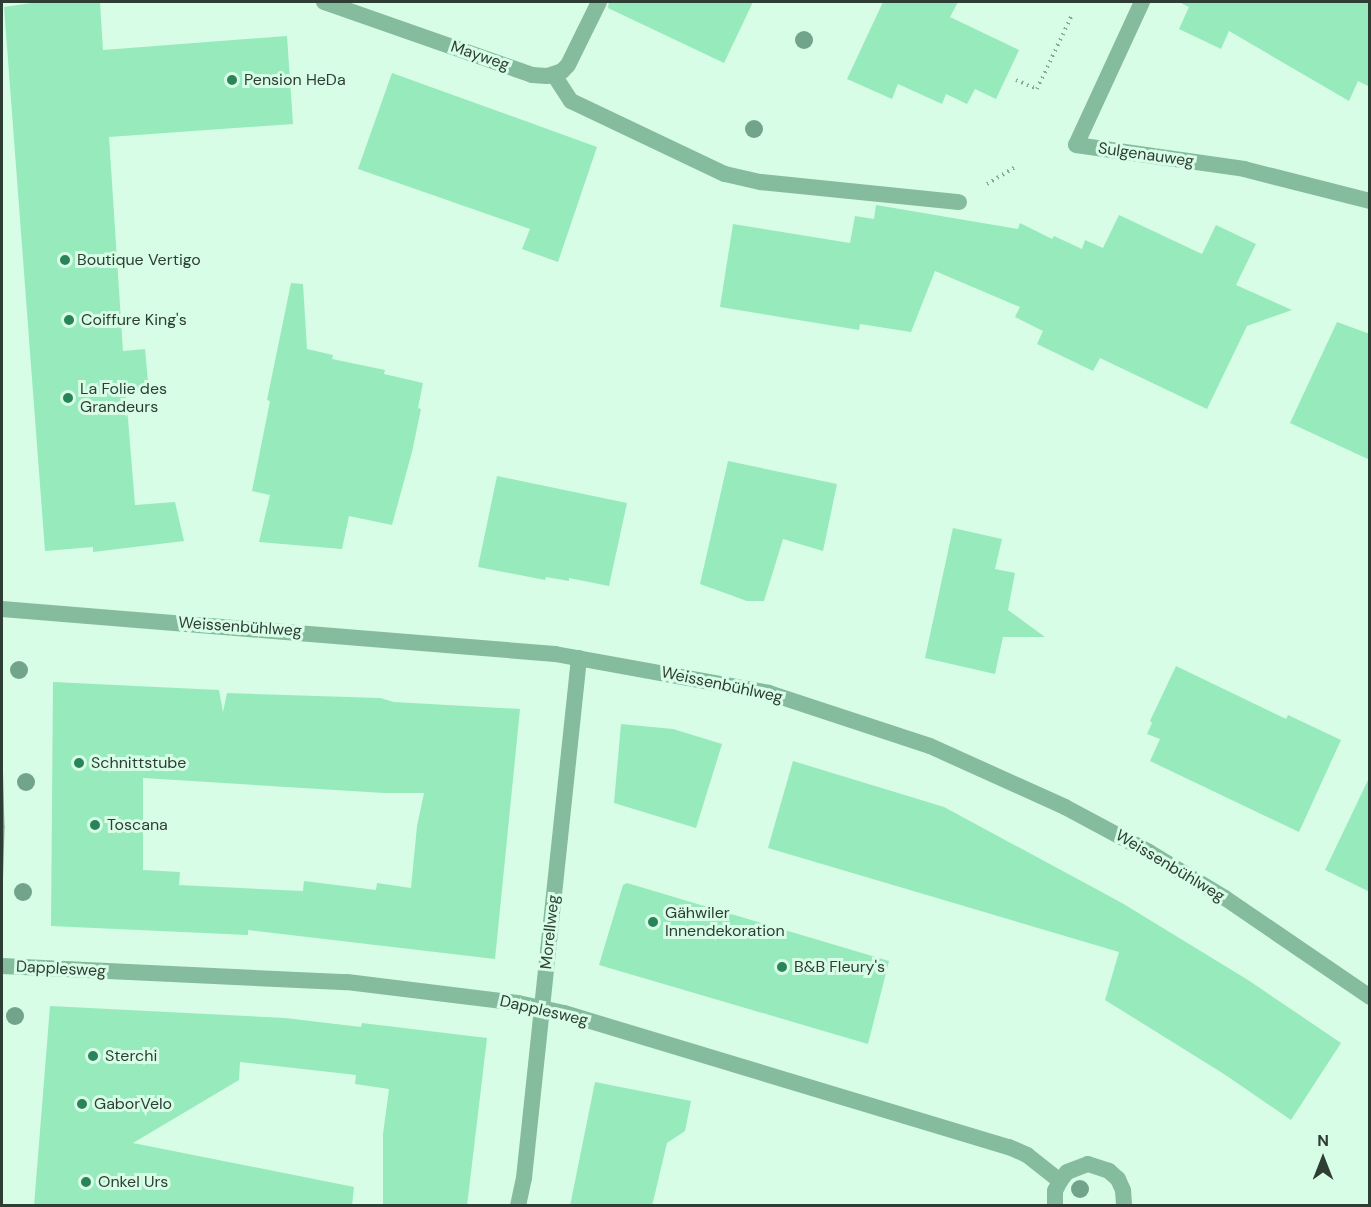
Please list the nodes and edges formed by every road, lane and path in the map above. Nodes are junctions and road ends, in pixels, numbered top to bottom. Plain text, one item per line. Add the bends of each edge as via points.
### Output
1 (324, 2) edge
2 (599, 2) edge
3 (1142, 2) edge
4 (1071, 17) dead end
5 (554, 75) junction
6 (1016, 80) dead end
7 (1370, 201) edge
8 (959, 202) dead end
9 (2, 609) edge
10 (579, 658) junction
11 (2, 966) edge
12 (1370, 997) edge
13 (542, 1008) junction
14 (1060, 1181) junction
15 (518, 1206) edge
16 (1055, 1206) edge
17 (1124, 1206) edge

1 - 5 street, Mayweg via 532,75
2 - 5 street via 568,65
3 - 7 street, Sulgenauweg via 1076,145 1244,169
4 - 6 path via 1037,89
5 - 8 street via 571,101 725,174 761,182
9 - 10 street, Weissenbühlweg via 438,642
10 - 12 street, Weissenbühlweg via 769,693 883,729 961,759 1065,807 1149,852 1225,898
10 - 13 street, Morellweg
11 - 13 street, Dapplesweg via 347,982
13 - 14 street, Dapplesweg via 1009,1146
13 - 15 street, Morellweg
14 - 16 street
14 - 17 street via 1077,1167 1099,1166 1118,1179

